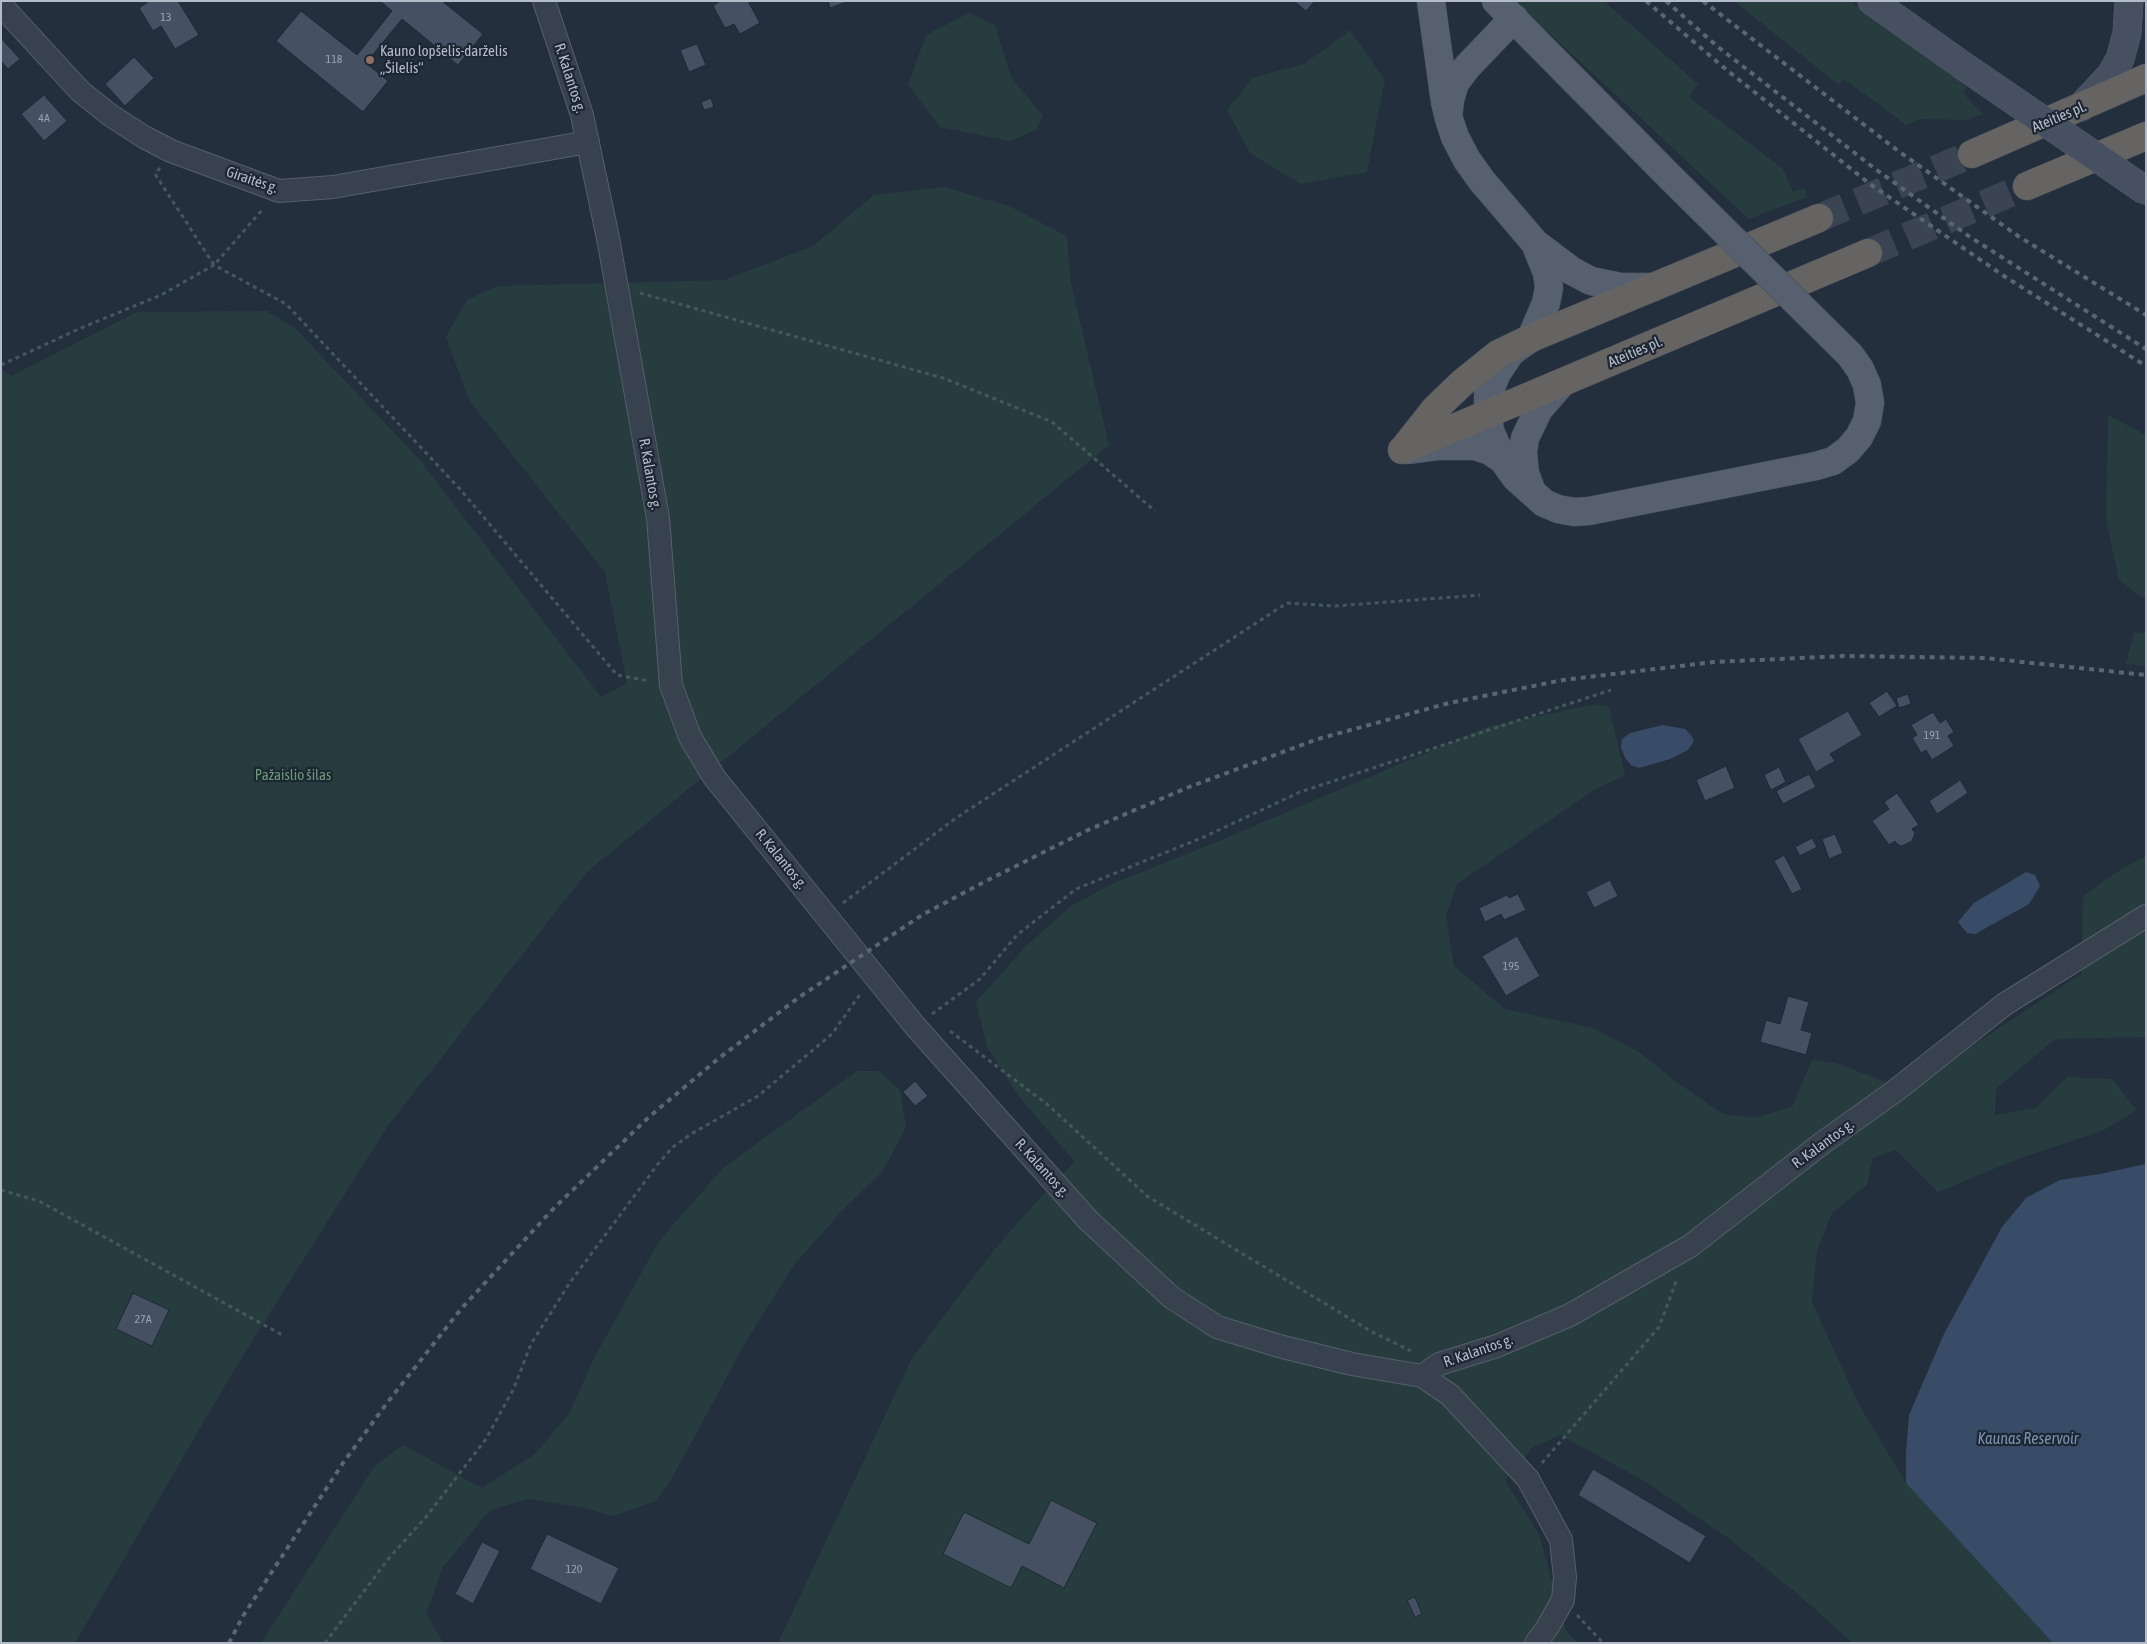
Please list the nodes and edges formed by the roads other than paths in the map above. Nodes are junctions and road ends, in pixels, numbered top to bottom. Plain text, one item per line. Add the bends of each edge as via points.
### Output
1 (544, 1) edge
2 (1431, 1) edge
3 (1872, 1) edge
4 (2129, 1) edge
5 (1, 5) edge
6 (1505, 10) edge
7 (2146, 78) edge
8 (2079, 108) junction
9 (1449, 119) junction
10 (2146, 136) edge
11 (588, 142) junction
12 (1972, 154) tunnel mouth
13 (2028, 186) tunnel mouth
14 (2146, 191) edge
15 (1819, 218) tunnel mouth
16 (1535, 242) junction
17 (1868, 253) tunnel mouth
18 (1656, 287) junction
19 (1531, 338) junction
20 (1562, 382) junction
21 (1488, 414) junction
22 (1402, 450) junction
23 (1503, 460) junction
24 (1533, 494) junction
25 (2146, 916) edge
26 (1430, 1370) junction
27 (1536, 1643) edge

1 - 11 street, R. Kalantos g. via 571,78
2 - 9 main road
3 - 14 main road, bridge
4 - 8 main road via 2127,33 2120,59 2110,76
5 - 11 street, Giraitės g. via 80,90 110,115 171,151 279,191 333,187
6 - 9 main road via 1456,83 1450,100
6 - 24 main road, bridge via 1850,355 1867,385 1870,403 1867,421 1848,450 1833,461 1816,466 1589,511 1558,509
7 - 8 highway, Ateities pl.
8 - 12 highway, Ateities pl.
9 - 16 main road via 1466,160
10 - 13 highway
11 - 26 street, R. Kalantos g. via 658,518 671,686 690,737 714,777 915,1026 1088,1220 1171,1297 1217,1326 1279,1346 1352,1364
15 - 18 highway
16 - 18 main road via 1572,271 1591,281 1621,287
16 - 19 main road via 1548,273 1548,288 1546,303
17 - 20 highway, Ateities pl.
18 - 19 highway
19 - 21 main road via 1511,352 1497,373 1488,395
19 - 22 highway via 1498,354 1462,383 1435,409
20 - 21 highway, Ateities pl.
20 - 24 main road via 1539,409 1525,438 1525,474
21 - 22 highway, Ateities pl.
21 - 23 main road via 1490,431
22 - 23 main road via 1475,446
23 - 24 main road
25 - 26 street, R. Kalantos g. via 2005,1004 1690,1246 1570,1315
26 - 27 street via 1528,1479 1562,1540 1563,1600

